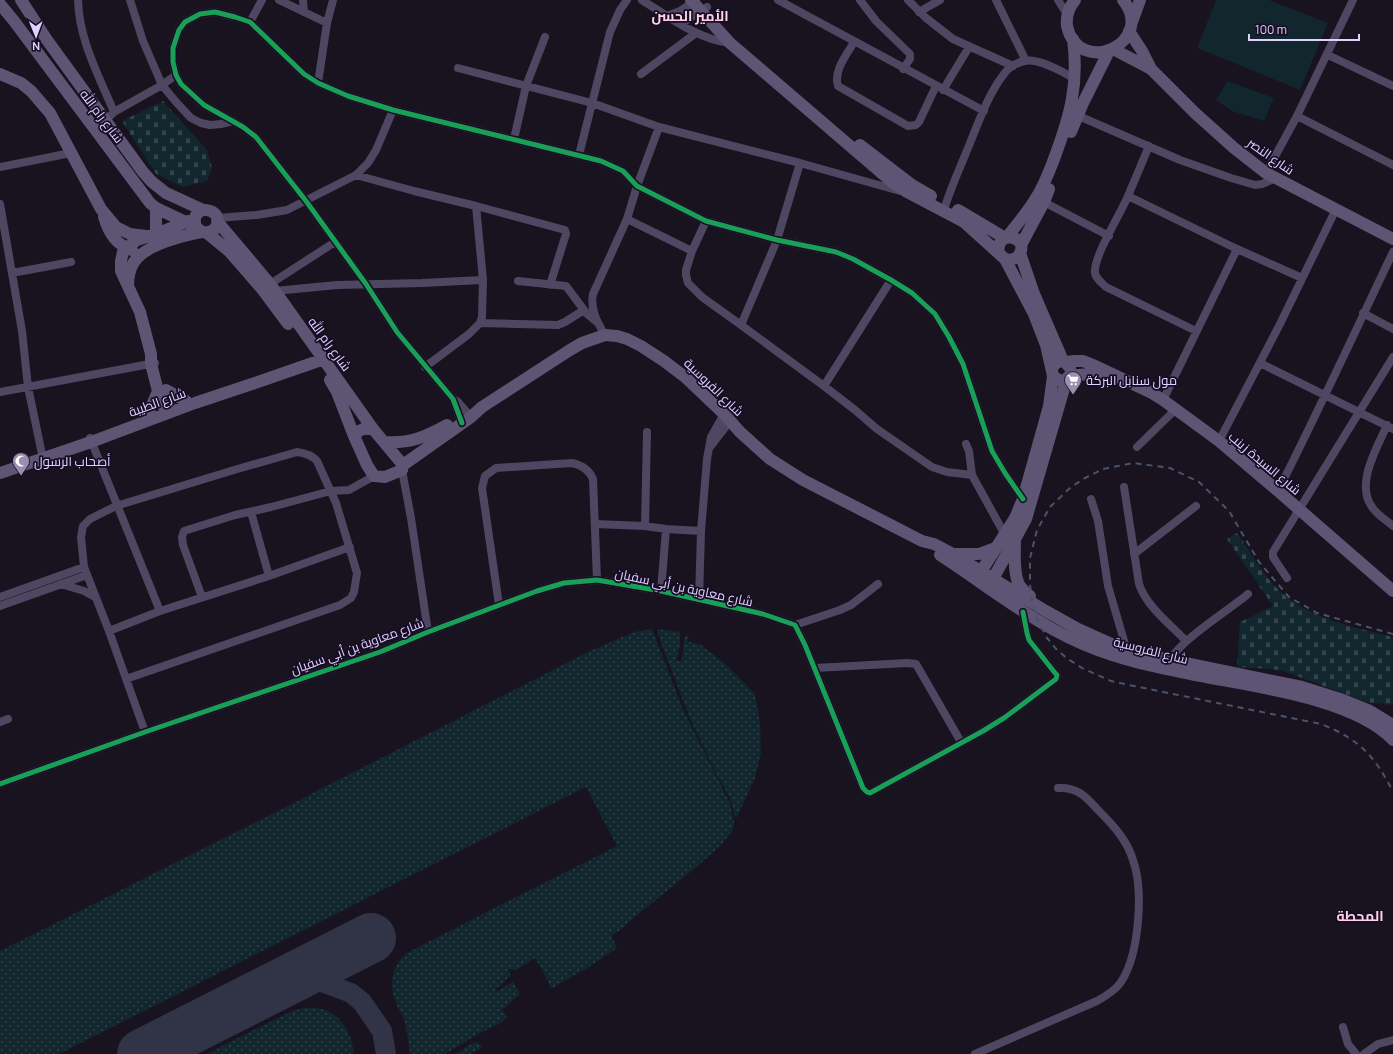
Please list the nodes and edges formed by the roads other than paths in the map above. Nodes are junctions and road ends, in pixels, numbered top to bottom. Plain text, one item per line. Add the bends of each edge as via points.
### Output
1 (21, 0) edge
2 (31, 0) edge
3 (78, 0) edge
4 (130, 0) edge
5 (262, 0) edge
6 (279, 0) edge
7 (304, 0) edge
8 (333, 0) edge
9 (627, 0) edge
10 (642, 0) edge
11 (778, 0) edge
12 (860, 0) edge
13 (908, 0) edge
14 (940, 0) edge
15 (996, 0) edge
16 (1058, 0) edge
17 (1075, 0) edge
18 (1123, 0) edge
19 (1140, 0) edge
20 (1353, 0) edge
21 (698, 3) edge
22 (0, 4) edge
23 (0, 12) edge
24 (304, 12) junction
25 (919, 12) junction
26 (1067, 14) junction
27 (667, 16) junction
28 (14, 21) junction
29 (250, 22) junction
30 (327, 23) junction
31 (681, 24) junction
32 (1130, 29) junction
33 (696, 33) junction
34 (545, 37) dead end
35 (1073, 39) junction
36 (47, 40) junction
37 (854, 42) junction
38 (730, 44) junction
39 (969, 47) junction
40 (1111, 50) junction
41 (1328, 55) junction
42 (1026, 61) junction
43 (1013, 66) junction
44 (1076, 66) junction
45 (458, 68) dead end
46 (903, 69) junction
47 (1151, 70) junction
48 (1061, 71) junction
49 (0, 74) edge
50 (641, 74) dead end
51 (176, 75) junction
52 (1075, 80) junction
53 (318, 83) junction
54 (162, 85) junction
55 (1393, 85) edge
56 (526, 86) junction
57 (939, 88) junction
58 (592, 103) junction
59 (393, 110) junction
60 (984, 111) junction
61 (1074, 114) junction
62 (110, 116) junction
63 (1297, 116) junction
64 (233, 121) junction
65 (659, 127) junction
66 (514, 139) junction
67 (1149, 146) junction
68 (71, 153) junction
69 (579, 155) junction
70 (800, 163) junction
71 (1393, 165) edge
72 (0, 167) edge
73 (356, 175) junction
74 (1271, 176) junction
75 (637, 186) junction
76 (907, 192) junction
77 (1128, 196) junction
78 (1040, 200) junction
79 (306, 201) junction
80 (0, 204) edge
81 (476, 206) junction
82 (945, 207) junction
83 (156, 208) junction
84 (101, 209) junction
85 (1336, 210) junction
86 (217, 219) junction
87 (627, 219) junction
88 (706, 222) junction
89 (198, 224) junction
90 (1108, 236) junction
91 (1006, 238) junction
92 (153, 239) junction
93 (1393, 239) edge
94 (777, 240) junction
95 (334, 242) junction
96 (126, 248) junction
97 (1021, 249) junction
98 (1238, 249) junction
99 (692, 251) junction
100 (1393, 252) edge
101 (1002, 256) junction
102 (71, 262) dead end
103 (12, 273) junction
104 (1302, 278) junction
105 (482, 280) junction
106 (891, 280) junction
107 (518, 282) dead end
108 (366, 284) junction
109 (550, 285) junction
110 (128, 287) junction
111 (269, 288) junction
112 (584, 310) junction
113 (1363, 313) junction
114 (480, 323) junction
115 (598, 324) junction
116 (741, 325) junction
117 (1393, 329) edge
118 (1196, 331) junction
119 (605, 335) junction
120 (318, 357) junction
121 (1393, 357) edge
122 (153, 360) junction
123 (1064, 362) junction
124 (1260, 363) junction
125 (425, 367) junction
126 (1052, 372) junction
127 (1109, 372) junction
128 (1068, 377) junction
129 (824, 386) junction
130 (28, 387) junction
131 (162, 390) junction
132 (0, 392) edge
133 (1326, 395) junction
134 (1163, 400) junction
135 (186, 401) junction
136 (169, 409) junction
137 (1176, 409) junction
138 (1359, 411) junction
139 (147, 414) junction
140 (465, 417) junction
141 (727, 418) junction
142 (1050, 420) junction
143 (1390, 427) edge
144 (373, 429) junction
145 (647, 432) dead end
146 (354, 436) junction
147 (90, 439) junction
148 (1219, 441) junction
149 (384, 442) junction
150 (966, 444) dead end
151 (1137, 447) dead end
152 (42, 456) junction
153 (0, 467) edge
154 (402, 467) junction
155 (0, 473) edge
156 (972, 475) junction
157 (374, 476) junction
158 (1124, 487) dead end
159 (1278, 490) junction
160 (331, 491) junction
161 (1023, 499) junction
162 (1091, 499) dead end
163 (116, 506) junction
164 (1196, 506) dead end
165 (1299, 510) junction
166 (251, 512) junction
167 (595, 524) junction
168 (646, 526) junction
169 (1393, 526) edge
170 (666, 529) junction
171 (702, 531) junction
172 (1010, 537) junction
173 (922, 541) junction
174 (350, 546) junction
175 (995, 548) junction
176 (953, 554) junction
177 (1134, 554) junction
178 (85, 571) junction
179 (979, 575) junction
180 (269, 576) junction
181 (1287, 578) dead end
182 (597, 580) junction
183 (990, 583) junction
184 (61, 584) junction
185 (878, 584) dead end
186 (1393, 591) edge
187 (661, 592) junction
188 (1248, 594) dead end
189 (0, 597) edge
190 (95, 597) junction
191 (202, 597) junction
192 (699, 600) junction
193 (499, 605) junction
194 (0, 606) edge
195 (160, 612) junction
196 (1023, 612) junction
197 (1042, 616) junction
198 (795, 625) junction
199 (109, 631) junction
200 (428, 632) junction
201 (1186, 641) junction
202 (1127, 651) junction
203 (1169, 665) junction
204 (815, 668) junction
205 (126, 679) junction
206 (1393, 725) edge
207 (145, 732) junction
208 (1393, 740) edge
209 (961, 742) junction
210 (0, 784) edge
211 (1058, 788) dead end
212 (1343, 1027) dead end
213 (1393, 1040) edge
214 (976, 1054) edge
215 (1356, 1054) edge
216 (1364, 1054) edge

1 - 36 street, شارع رام الله
2 - 36 street
3 - 62 street via 79,19 86,45
4 - 54 street via 143,41
5 - 29 street
6 - 24 street
7 - 24 street
8 - 30 street
9 - 58 street via 610,32
10 - 27 street
11 - 37 street
12 - 46 street via 876,21 910,54 910,59
13 - 25 street
14 - 25 street
15 - 42 street
16 - 26 street
17 - 26 street
18 - 32 street via 1131,16
19 - 32 street
20 - 41 street
21 - 27 street
21 - 31 street
21 - 38 street
21 - 82 street via 737,40 868,151
22 - 28 street, شارع رام الله
23 - 28 street
24 - 30 street
25 - 39 street via 946,34
26 - 35 street via 1067,23
27 - 31 street
28 - 83 street, شارع رام الله via 143,195
29 - 51 street via 215,12 192,17 179,30 173,48
29 - 53 street via 304,74
30 - 53 street
31 - 33 street
32 - 40 street via 1123,42
32 - 47 street, شارع النصر
33 - 38 street via 714,41
33 - 50 street
34 - 56 street
35 - 40 street via 1089,51
35 - 44 street
36 - 62 street, شارع رام الله
37 - 46 street
37 - 57 street via 839,68 836,79 838,86 908,126 919,122
38 - 76 street
39 - 43 street
39 - 57 street
40 - 47 street, شارع النصر
40 - 61 street
41 - 55 street
41 - 63 street
42 - 43 street
42 - 48 street
43 - 60 street via 997,83
44 - 48 street
44 - 52 street
45 - 56 street
46 - 57 street
47 - 74 street, شارع النصر via 1234,148
48 - 52 street
49 - 68 street via 21,83 31,91 50,113
51 - 54 street
51 - 64 street via 181,84 199,100
52 - 61 street
53 - 59 street via 361,101
54 - 62 street
54 - 64 street via 195,120 210,125
56 - 58 street
56 - 66 street
57 - 60 street
58 - 65 street
58 - 69 street
59 - 66 street
59 - 73 street via 376,150
60 - 82 street
61 - 67 street
61 - 78 street
62 - 89 street, شارع رام الله via 132,158 152,182
63 - 71 street
63 - 74 street
64 - 79 street via 256,137
65 - 70 street
65 - 75 street
66 - 69 street
67 - 74 street via 1180,160 1251,184 1262,184
67 - 77 street
68 - 72 street
68 - 84 street
69 - 75 street via 618,168
70 - 76 street
70 - 94 street
73 - 79 street
73 - 81 street
74 - 85 street, شارع النصر
75 - 87 street
75 - 88 street
76 - 82 street
77 - 90 street
77 - 98 street
78 - 90 street
78 - 91 street
78 - 97 street
79 - 86 street via 287,210
79 - 95 street
80 - 103 street
81 - 105 street
81 - 109 street via 565,230 566,234
82 - 91 street via 984,224
82 - 101 street
83 - 89 street, شارع رام الله
83 - 92 street
84 - 92 street via 123,232
84 - 96 street via 108,231 119,245
85 - 93 street, شارع النصر
85 - 104 street
86 - 89 street via 214,229
86 - 89 street via 209,210
86 - 111 street, شارع رام الله
87 - 99 street
87 - 115 street via 593,294 592,302
88 - 94 street
88 - 99 street
89 - 92 street
89 - 92 street via 185,235
89 - 111 street, شارع رام الله
90 - 118 street via 1097,259 1095,272 1099,280 1106,287
91 - 97 street via 1017,239
91 - 101 street via 999,246
92 - 96 street via 137,250
92 - 110 street via 134,261 128,275
94 - 106 street via 836,252
94 - 116 street
95 - 108 street
95 - 111 street
96 - 110 street via 121,271
97 - 101 street via 1014,259
97 - 123 street via 1034,294
98 - 104 street
98 - 118 street
99 - 116 street via 686,270 688,283 702,297
100 - 113 street
101 - 126 street via 1034,314 1046,345
102 - 103 street
103 - 130 street
104 - 124 street
105 - 108 street
105 - 114 street
106 - 129 street
106 - 161 street via 935,314 949,337 963,364 992,451
107 - 109 street
108 - 111 street
108 - 125 street via 397,332
109 - 112 street via 563,285 568,288
110 - 122 street via 140,312
111 - 120 street, شارع رام الله
112 - 114 street via 558,324
112 - 115 street
113 - 117 street
113 - 133 street
114 - 125 street
115 - 119 street
116 - 129 street
118 - 134 street
119 - 140 street, شارع الفروسية via 570,350
119 - 141 street, شارع الفروسية via 627,339 664,360
120 - 135 street, شارع الطيبة
120 - 136 street, شارع الطيبة
120 - 144 street, شارع رام الله
120 - 146 street, شارع رام الله via 337,392
121 - 138 street
122 - 130 street
122 - 131 street
123 - 126 street via 1057,362
123 - 127 street, شارع السيدة زينب via 1083,361
123 - 128 street via 1070,367
124 - 133 street
124 - 148 street
125 - 140 street via 452,399 458,402
126 - 128 street via 1060,380
126 - 142 street
127 - 128 street
127 - 134 street, شارع السيدة زينب
128 - 142 street
129 - 156 street via 877,429 932,467
130 - 132 street
130 - 152 street
131 - 135 street
131 - 136 street
131 - 139 street
133 - 138 street
133 - 159 street
134 - 137 street, شارع السيدة زينب
135 - 136 street, شارع الطيبة
136 - 139 street, شارع الطيبة
136 - 147 street, شارع الطيبة
137 - 148 street, شارع السيدة زينب
137 - 151 street
138 - 143 street
138 - 165 street
139 - 147 street, شارع الطيبة
140 - 149 street, شارع الفروسية via 413,441
140 - 154 street, شارع الفروسية
141 - 171 street via 710,447 707,459
141 - 173 street, شارع الفروسية via 770,459 803,480
142 - 161 street
142 - 172 street via 1030,508 1026,519
143 - 169 street via 1368,468 1366,478 1368,500 1373,509
144 - 146 street via 359,431
144 - 149 street, شارع رام الله
145 - 168 street
146 - 157 street, شارع رام الله
147 - 152 street, شارع الطيبة
147 - 163 street
148 - 159 street, شارع السيدة زينب
149 - 154 street, شارع رام الله
150 - 156 street
152 - 153 street, شارع الطيبة
152 - 155 street, شارع الطيبة
154 - 157 street, شارع الفروسية via 385,477
154 - 200 street
156 - 172 street
157 - 160 street via 349,490
158 - 177 street
159 - 165 street, شارع السيدة زينب
160 - 163 street via 318,461 309,454 298,452
160 - 166 street
160 - 174 street
161 - 172 street
162 - 202 street via 1099,528 1108,586
163 - 178 street via 90,519 83,526 80,537
163 - 195 street
164 - 177 street
165 - 181 street via 1272,557
165 - 186 street, شارع السيدة زينب
166 - 180 street
166 - 191 street via 221,518 184,531 183,544
167 - 168 street
167 - 182 street
167 - 193 street via 593,479 590,472 580,465 572,463 496,468 488,473 482,488
168 - 170 street
170 - 171 street
170 - 187 street
171 - 192 street
172 - 175 street
172 - 183 street
172 - 197 street via 1018,582
173 - 176 street, شارع الفروسية
173 - 179 street, شارع الفروسية via 929,549
174 - 180 street
174 - 205 street via 357,573 354,592 346,602
175 - 176 street via 979,554
175 - 179 street
176 - 179 street, شارع الفروسية
177 - 201 street via 1141,592
178 - 184 street
178 - 189 street
178 - 190 street
179 - 183 street, شارع الفروسية
180 - 191 street
182 - 187 street, شارع معاوية بن أبي سفيان
182 - 193 street, شارع معاوية بن أبي سفيان via 564,583
183 - 196 street, شارع الفروسية
183 - 197 street, شارع الفروسية
184 - 190 street
184 - 194 street
185 - 198 street via 851,605
187 - 192 street, شارع معاوية بن أبي سفيان
188 - 201 street
190 - 199 street
191 - 195 street
192 - 198 street, شارع معاوية بن أبي سفيان via 763,614
193 - 200 street, شارع معاوية بن أبي سفيان
195 - 199 street
196 - 197 street, شارع الفروسية
196 - 209 street via 1029,640 1057,675 1056,679 1004,718
197 - 202 street, شارع الفروسية
197 - 203 street, شارع الفروسية via 1065,636 1092,648 1129,661
198 - 204 street
199 - 205 street
200 - 207 street, شارع معاوية بن أبي سفيان via 380,652
201 - 203 street
202 - 203 street, شارع الفروسية
203 - 206 street, شارع الفروسية via 1273,680 1302,687 1368,710
203 - 208 street, شارع الفروسية via 1293,694 1332,706 1376,725
204 - 209 street via 916,664
204 - 209 street via 867,792 874,791
205 - 207 street
207 - 210 street, شارع معاوية بن أبي سفيان
211 - 214 street via 1070,788 1082,794 1117,830 1129,849 1136,870 1139,893 1136,934 1130,963 1120,984 1097,1001
212 - 215 street via 1348,1044
213 - 216 street via 1378,1044

